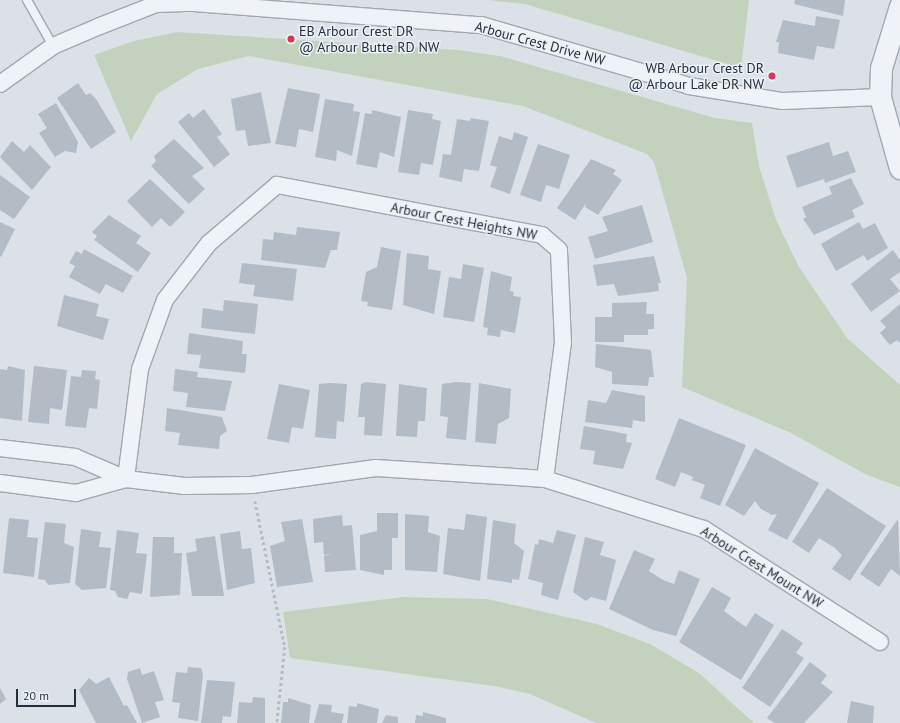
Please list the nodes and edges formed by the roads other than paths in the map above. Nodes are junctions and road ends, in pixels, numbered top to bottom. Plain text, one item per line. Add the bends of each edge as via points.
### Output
1 (28, 0) edge
2 (192, 1) edge
3 (156, 2) edge
4 (900, 6) edge
5 (53, 46) junction
6 (0, 84) edge
7 (880, 97) junction
8 (900, 168) edge
9 (0, 448) edge
10 (126, 479) junction
11 (545, 479) junction
12 (0, 483) edge
13 (880, 642) dead end

1 - 5 lane
2 - 3 street, Arbour Crest Drive NW
2 - 7 street, Arbour Crest Drive NW via 480,25 689,86 783,100
3 - 5 street, Arbour Crest Drive NW
4 - 7 street via 881,68
5 - 6 street, Arbour Crest Drive NW
7 - 8 street
9 - 10 street via 75,457
10 - 11 street via 186,486 252,485 376,468
10 - 11 street, Arbour Crest Heights NW via 140,369 166,300 209,243 277,186 542,235 559,250 563,343
10 - 12 street via 76,493
11 - 13 street, Arbour Crest Mount NW via 704,529

